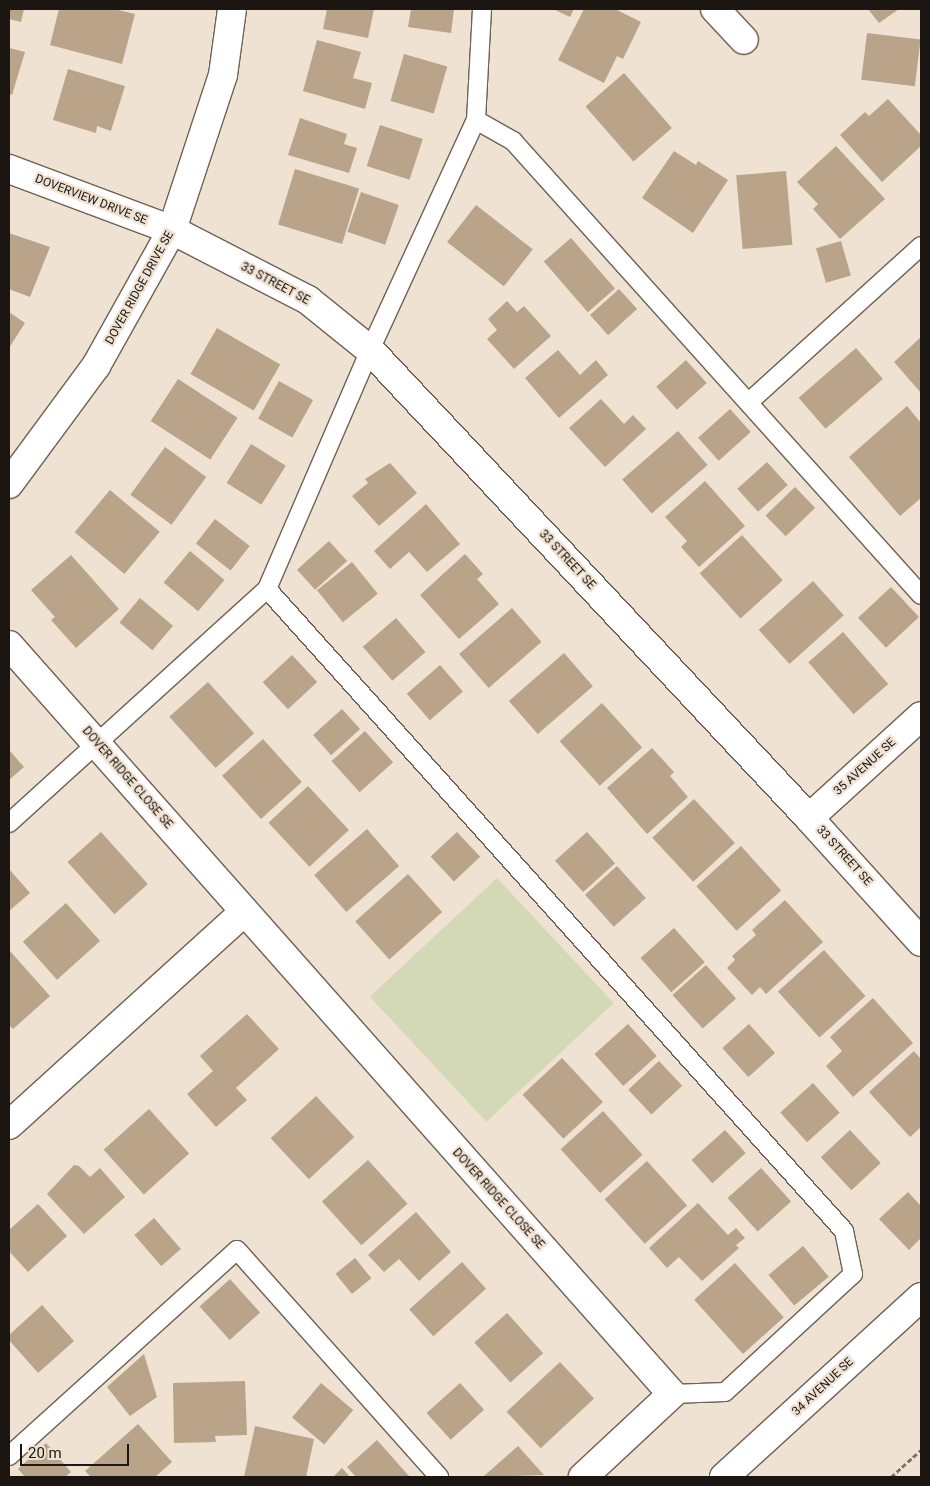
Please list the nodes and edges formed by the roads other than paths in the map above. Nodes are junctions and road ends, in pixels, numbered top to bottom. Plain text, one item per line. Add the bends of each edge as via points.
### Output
1 (232, 9) edge
2 (482, 9) edge
3 (715, 9) edge
4 (744, 40) dead end
5 (476, 120) junction
6 (9, 169) edge
7 (172, 230) junction
8 (921, 246) edge
9 (370, 350) junction
10 (749, 402) junction
11 (9, 484) edge
12 (266, 589) junction
13 (921, 595) edge
14 (9, 645) edge
15 (921, 716) edge
16 (97, 744) junction
17 (810, 818) junction
18 (9, 823) edge
19 (244, 912) junction
20 (921, 942) edge
21 (9, 1125) edge
22 (921, 1297) edge
23 (672, 1394) junction
24 (9, 1456) edge
25 (439, 1477) edge
26 (583, 1477) edge
27 (724, 1477) edge

1 - 7 street, DOVER RIDGE DRIVE SE via 223,75
2 - 5 lane
3 - 4 street
5 - 9 lane
5 - 10 lane via 513,141
6 - 7 street, DOVERVIEW DRIVE SE
7 - 9 street, 33 STREET SE via 308,300
7 - 11 street, DOVER RIDGE DRIVE SE via 96,366
8 - 10 lane
9 - 12 lane
9 - 17 street, 33 STREET SE
10 - 13 lane
12 - 16 lane
12 - 23 lane via 844,1231 853,1274 725,1392
14 - 16 street, DOVER RIDGE CLOSE SE
15 - 17 street, 35 AVENUE SE
16 - 18 lane
16 - 19 street, DOVER RIDGE CLOSE SE
17 - 20 street, 33 STREET SE
19 - 21 street
19 - 23 street, DOVER RIDGE CLOSE SE
22 - 27 street, 34 AVENUE SE
23 - 26 street
24 - 25 lane via 237,1250

